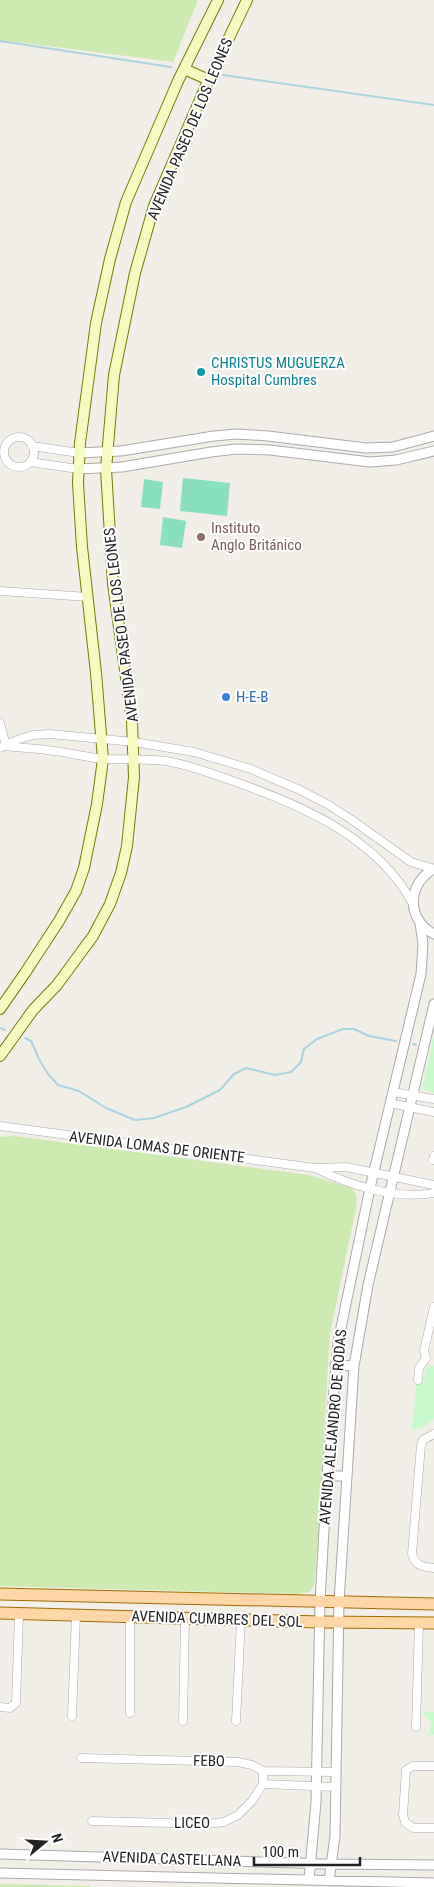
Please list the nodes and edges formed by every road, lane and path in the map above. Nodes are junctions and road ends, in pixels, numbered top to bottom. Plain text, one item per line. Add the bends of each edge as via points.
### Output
1 (218, 0) edge
2 (247, 0) edge
3 (255, 0) edge
4 (241, 14) junction
5 (184, 69) junction
6 (209, 80) junction
7 (434, 436) edge
8 (3, 443) edge
9 (32, 446) junction
10 (434, 451) edge
11 (106, 452) junction
12 (79, 453) junction
13 (2, 458) edge
14 (30, 462) junction
15 (78, 469) junction
16 (106, 469) junction
17 (0, 591) edge
18 (88, 597) junction
19 (0, 723) edge
20 (102, 738) junction
21 (134, 742) junction
22 (3, 747) edge
23 (103, 759) junction
24 (134, 759) junction
25 (352, 820) junction
26 (345, 832) junction
27 (434, 869) edge
28 (413, 904) junction
29 (420, 923) junction
30 (434, 934) edge
31 (434, 1004) edge
32 (0, 1009) edge
33 (0, 1056) edge
34 (393, 1092) junction
35 (412, 1095) junction
36 (434, 1099) edge
37 (390, 1103) junction
38 (409, 1107) junction
39 (434, 1112) edge
40 (0, 1126) edge
41 (315, 1168) junction
42 (374, 1173) junction
43 (392, 1178) junction
44 (434, 1185) edge
45 (370, 1188) junction
46 (390, 1192) junction
47 (434, 1193) edge
48 (434, 1307) edge
49 (432, 1326) edge
50 (426, 1358) junction
51 (434, 1360) edge
52 (335, 1365) junction
53 (354, 1366) junction
54 (418, 1380) dead end
55 (434, 1434) edge
56 (327, 1476) junction
57 (346, 1476) junction
58 (434, 1568) edge
59 (0, 1594) edge
60 (320, 1601) junction
61 (339, 1602) junction
62 (434, 1604) edge
63 (0, 1613) edge
64 (19, 1614) junction
65 (76, 1615) junction
66 (130, 1616) junction
67 (185, 1618) junction
68 (241, 1620) junction
69 (320, 1622) junction
70 (339, 1622) junction
71 (419, 1623) junction
72 (434, 1623) edge
73 (0, 1707) edge
74 (130, 1713) dead end
75 (72, 1716) dead end
76 (184, 1721) dead end
77 (236, 1721) dead end
78 (416, 1728) dead end
79 (81, 1758) dead end
80 (434, 1766) edge
81 (263, 1771) junction
82 (317, 1771) junction
83 (336, 1772) junction
84 (263, 1784) junction
85 (316, 1787) junction
86 (336, 1788) junction
87 (92, 1821) dead end
88 (434, 1828) edge
89 (0, 1854) edge
90 (310, 1863) junction
91 (332, 1864) junction
92 (434, 1865) edge
93 (0, 1873) edge
94 (309, 1880) junction
95 (329, 1881) junction
96 (434, 1884) edge

1 - 5 main road, AVENIDA PASEO DE LOS LEONES
2 - 4 main road, AVENIDA PASEO DE LOS LEONES
3 - 4 main road
4 - 6 main road, AVENIDA PASEO DE LOS LEONES
5 - 6 main road
5 - 12 main road, AVENIDA PASEO DE LOS LEONES via 126,202 110,259 96,323
6 - 11 main road, AVENIDA PASEO DE LOS LEONES via 154,206 135,273 114,375
7 - 11 street via 393,447 373,448 237,434
8 - 9 street via 20,438
8 - 13 street
9 - 12 street
9 - 14 street
10 - 16 street via 370,462 236,449
11 - 12 street
11 - 16 main road, AVENIDA PASEO DE LOS LEONES
12 - 15 main road, AVENIDA PASEO DE LOS LEONES
13 - 14 street via 17,467
14 - 15 street
15 - 16 street
15 - 18 main road, AVENIDA PASEO DE LOS LEONES
16 - 21 main road, AVENIDA PASEO DE LOS LEONES via 113,584
17 - 18 street
18 - 20 main road, AVENIDA PASEO DE LOS LEONES
19 - 22 street
20 - 21 street
20 - 22 street via 33,735
20 - 23 main road, AVENIDA PASEO DE LOS LEONES
21 - 24 main road, AVENIDA PASEO DE LOS LEONES
21 - 25 street via 194,752 251,769 300,790
22 - 23 street
23 - 24 street
23 - 32 main road, AVENIDA PASEO DE LOS LEONES via 84,868 76,891
24 - 26 street via 172,762 209,772 262,791
24 - 33 main road, AVENIDA PASEO DE LOS LEONES via 127,846 110,904 93,936
25 - 26 street
25 - 27 street via 411,862
26 - 28 street via 388,868
27 - 28 street via 418,883
28 - 29 street, AVENIDA ALEJANDRO DE RODAS
29 - 30 street
29 - 34 street, AVENIDA ALEJANDRO DE RODAS via 424,944 421,974
31 - 35 street, AVENIDA ALEJANDRO DE RODAS
34 - 35 street
34 - 37 street, AVENIDA ALEJANDRO DE RODAS
35 - 36 street
35 - 38 street, AVENIDA ALEJANDRO DE RODAS
37 - 38 street
37 - 42 street, AVENIDA ALEJANDRO DE RODAS
38 - 39 street
38 - 43 street, AVENIDA ALEJANDRO DE RODAS
40 - 41 street, AVENIDA LOMAS DE ORIENTE
41 - 42 street, AVENIDA LOMAS DE ORIENTE via 346,1167
41 - 45 street, AVENIDA LOMAS DE ORIENTE
42 - 43 street, AVENIDA LOMAS DE ORIENTE
42 - 45 street, AVENIDA ALEJANDRO DE RODAS
43 - 44 street, AVENIDA LOMAS DE ORIENTE
43 - 46 street, AVENIDA ALEJANDRO DE RODAS
45 - 46 street, AVENIDA LOMAS DE ORIENTE
45 - 52 street, AVENIDA ALEJANDRO DE RODAS
46 - 47 street, AVENIDA LOMAS DE ORIENTE
46 - 53 street, AVENIDA ALEJANDRO DE RODAS via 368,1284
48 - 49 street
49 - 50 street via 424,1351
50 - 51 street
50 - 54 street via 419,1368
52 - 53 street
52 - 56 street, AVENIDA ALEJANDRO DE RODAS
53 - 57 street, AVENIDA ALEJANDRO DE RODAS
55 - 58 street via 423,1440 422,1445 412,1554 424,1568
56 - 57 street
56 - 60 street, AVENIDA ALEJANDRO DE RODAS
57 - 61 street, AVENIDA ALEJANDRO DE RODAS
59 - 60 main road, AVENIDA CUMBRES DEL SOL
60 - 61 main road, AVENIDA CUMBRES DEL SOL
60 - 69 street, AVENIDA ALEJANDRO DE RODAS
61 - 62 main road, AVENIDA CUMBRES DEL SOL
61 - 70 street, AVENIDA ALEJANDRO DE RODAS
63 - 64 main road, AVENIDA CUMBRES DEL SOL
64 - 65 main road, AVENIDA CUMBRES DEL SOL
64 - 73 street via 16,1703 10,1708
65 - 66 main road, AVENIDA CUMBRES DEL SOL
65 - 75 street
66 - 67 main road, AVENIDA CUMBRES DEL SOL
66 - 74 street
67 - 68 main road, AVENIDA CUMBRES DEL SOL
67 - 76 street
68 - 69 main road, AVENIDA CUMBRES DEL SOL
68 - 77 street
69 - 70 main road, AVENIDA CUMBRES DEL SOL
69 - 82 street, AVENIDA ALEJANDRO DE RODAS
70 - 71 main road, AVENIDA CUMBRES DEL SOL
70 - 83 street, AVENIDA ALEJANDRO DE RODAS
71 - 72 main road, AVENIDA CUMBRES DEL SOL
71 - 78 street
79 - 81 street, FEBO via 238,1762
80 - 88 street via 413,1766 405,1773 403,1819 413,1828
81 - 82 street, FEBO
81 - 84 street
82 - 83 street, FEBO
82 - 85 street, AVENIDA ALEJANDRO DE RODAS
83 - 86 street, AVENIDA ALEJANDRO DE RODAS
84 - 85 street
84 - 87 street, LICEO via 238,1815 224,1822
85 - 86 street
85 - 90 street, AVENIDA ALEJANDRO DE RODAS
86 - 91 street, AVENIDA ALEJANDRO DE RODAS
89 - 90 street, AVENIDA CASTELLANA
90 - 91 street, AVENIDA CASTELLANA
90 - 94 street, AVENIDA ALEJANDRO DE RODAS
91 - 92 street, AVENIDA CASTELLANA
91 - 95 street, AVENIDA ALEJANDRO DE RODAS
93 - 94 street, AVENIDA CASTELLANA
94 - 95 street, AVENIDA CASTELLANA
95 - 96 street, AVENIDA CASTELLANA

